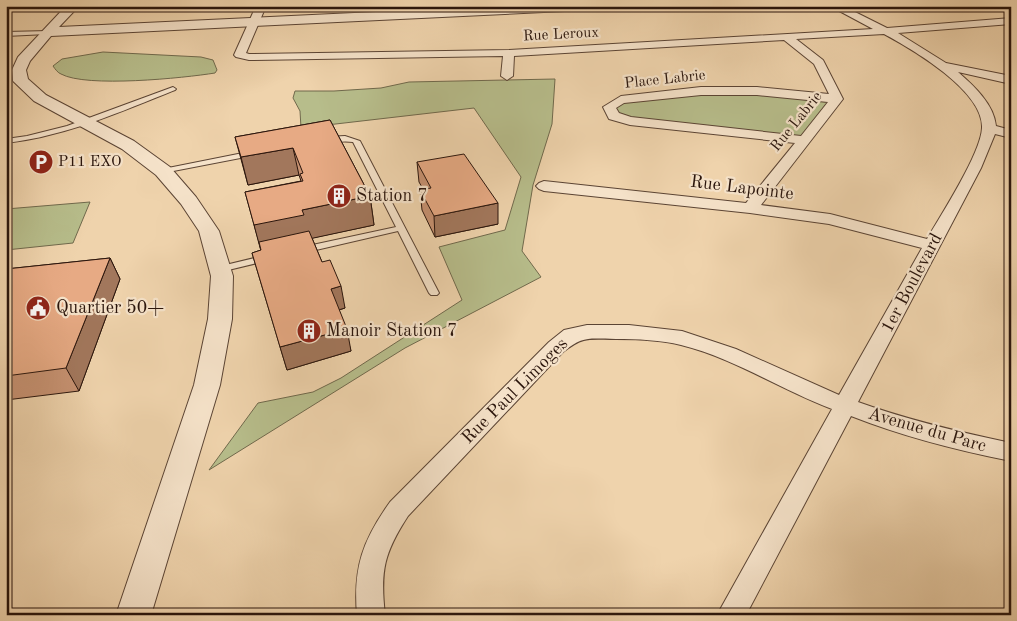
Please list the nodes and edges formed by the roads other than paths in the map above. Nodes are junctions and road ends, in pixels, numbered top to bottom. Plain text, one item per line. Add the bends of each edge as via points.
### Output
1 (73, 6) edge
2 (261, 6) edge
3 (585, 6) edge
4 (835, 6) edge
5 (1011, 21) edge
6 (254, 22) junction
7 (884, 31) junction
8 (47, 32) junction
9 (6, 34) edge
10 (785, 36) junction
11 (509, 53) junction
12 (240, 55) joint
13 (946, 65) junction
14 (507, 76) dead end
15 (1011, 80) edge
16 (172, 89) dead end
17 (837, 99) junction
18 (84, 121) junction
19 (989, 128) junction
20 (1011, 134) edge
21 (804, 140) junction
22 (6, 141) edge
23 (313, 142) edge
24 (266, 151) edge
25 (163, 171) junction
26 (544, 186) dead end
27 (750, 208) junction
28 (401, 228) junction
29 (932, 246) junction
30 (294, 252) edge
31 (275, 256) edge
32 (220, 269) junction
33 (434, 293) dead end
34 (845, 405) junction
35 (1011, 452) edge
36 (133, 615) edge
37 (371, 615) edge
38 (731, 615) edge

1 - 8 street
2 - 6 street
3 - 6 street
4 - 7 street
5 - 7 street
6 - 8 street
6 - 12 street
7 - 10 street, Rue Leroux
7 - 13 street
8 - 9 lane
8 - 18 street via 23,60 19,70 21,81 40,98
10 - 11 street, Rue Leroux
10 - 17 street, Rue Labrie via 819,62
11 - 12 street, Rue Leroux
11 - 14 street
13 - 15 street
13 - 19 street via 980,102 987,114
16 - 18 lane
17 - 21 street, Rue Labrie
17 - 21 street, Place Labrie via 757,91 700,91 622,100 609,107 614,116 630,121
18 - 22 lane via 40,136
18 - 25 street
19 - 20 street
19 - 29 street, 1er Boulevard via 967,181
21 - 27 street, Rue Labrie
23 - 28 lane via 332,138 356,141
24 - 25 lane
25 - 32 street via 209,231
26 - 27 street, Rue Lapointe
27 - 29 street, Rue Lapointe via 830,219
28 - 30 lane
28 - 33 lane
29 - 34 street, 1er Boulevard
31 - 32 lane
32 - 36 street via 220,318 207,385
34 - 35 street, Avenue du Parc via 889,422
34 - 37 street, Rue Paul Limoges via 729,354 682,338 629,332 571,335 399,509 380,538 371,569
34 - 38 street, 1er Boulevard

